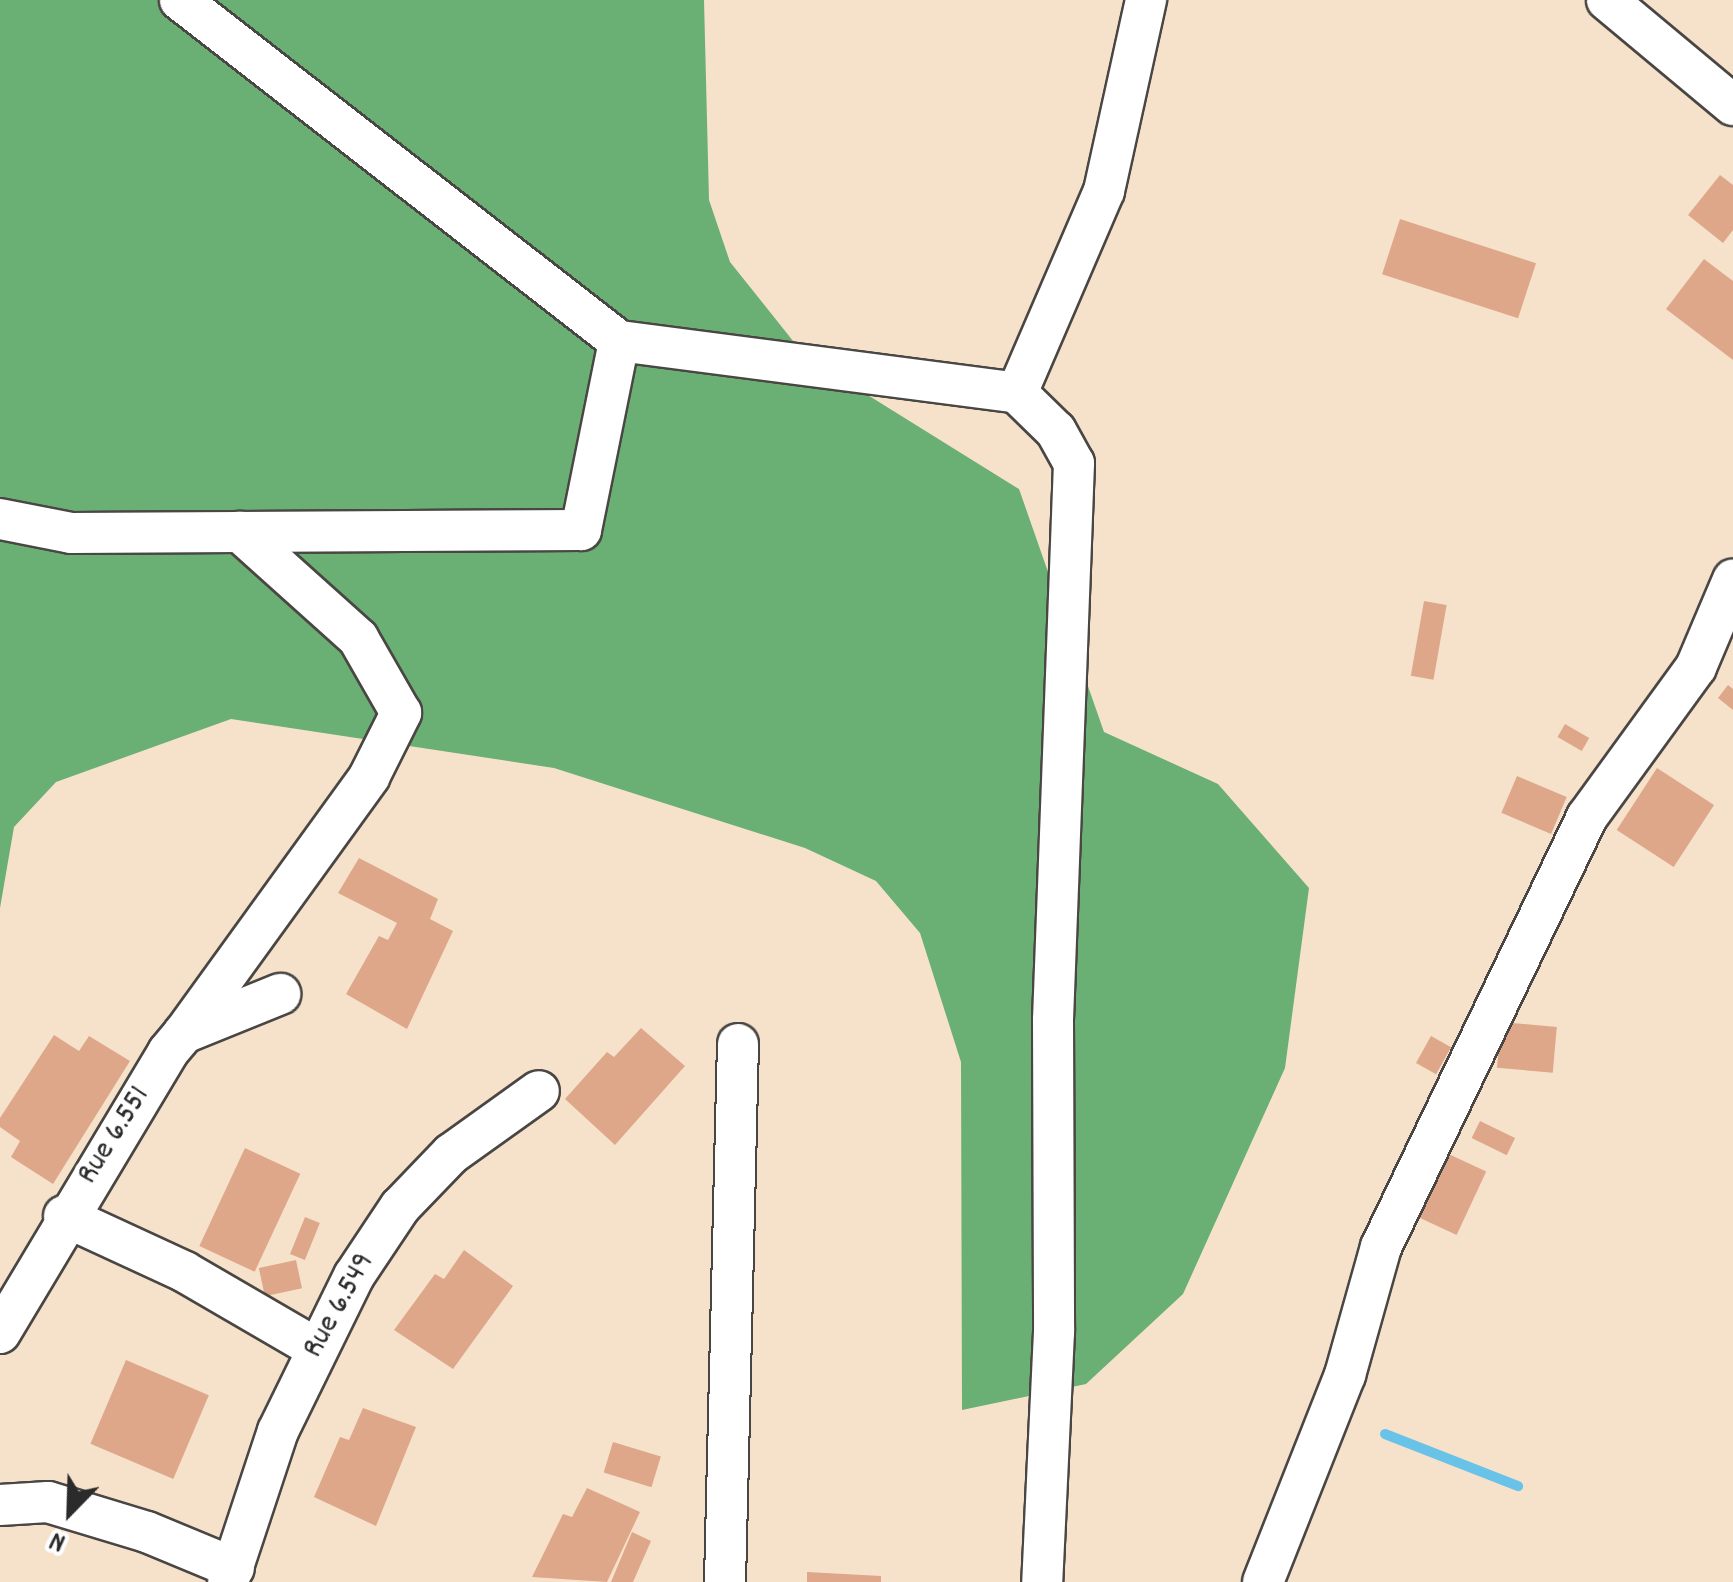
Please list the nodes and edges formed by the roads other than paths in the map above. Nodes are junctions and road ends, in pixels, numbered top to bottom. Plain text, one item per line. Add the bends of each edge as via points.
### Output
1 (180, 0) edge
2 (1146, 0) edge
3 (1608, 0) edge
4 (1733, 105) edge
5 (619, 341) junction
6 (1017, 393) junction
7 (0, 519) edge
8 (240, 532) junction
9 (1733, 580) edge
10 (280, 994) dead end
11 (184, 1033) junction
12 (738, 1044) dead end
13 (540, 1090) dead end
14 (64, 1216) junction
15 (0, 1333) edge
16 (314, 1347) junction
17 (0, 1505) edge
18 (231, 1575) edge
19 (724, 1582) edge
20 (1042, 1582) edge
21 (1263, 1582) edge

1 - 5 street
2 - 6 street via 1104,191
3 - 4 street
5 - 6 street
5 - 8 street via 581,530
6 - 20 street via 1056,431 1074,463
7 - 8 street via 71,533
8 - 11 street, Rue 6.551 via 358,638 401,713 369,777
9 - 21 street via 1696,667 1587,817 1381,1247 1345,1375
10 - 11 street
11 - 14 street, Rue 6.551
12 - 19 street
13 - 16 street, Rue 6.549 via 483,1127 400,1207
14 - 15 street, Rue 6.551
14 - 16 street via 186,1272
16 - 18 street, Rue 6.549 via 278,1430
17 - 18 street via 48,1502 147,1532

